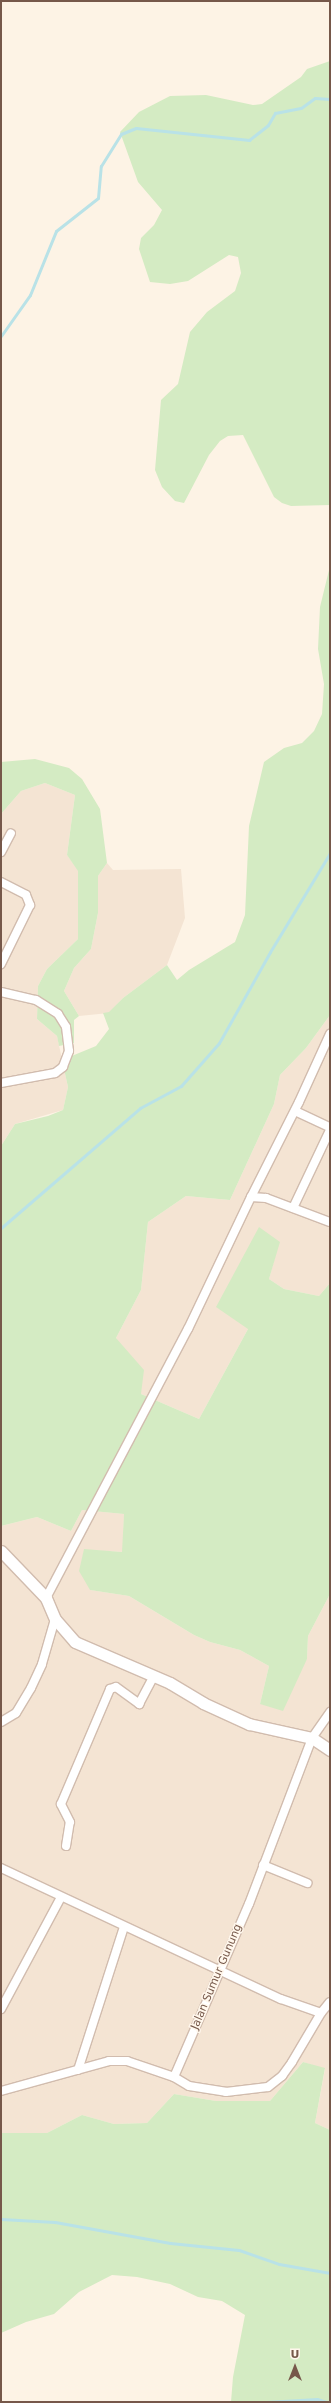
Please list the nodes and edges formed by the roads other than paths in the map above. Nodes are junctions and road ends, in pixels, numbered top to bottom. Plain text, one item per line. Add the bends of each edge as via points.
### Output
1 (11, 833) dead end
2 (1, 852) edge
3 (1, 882) edge
4 (1, 964) edge
5 (1, 992) edge
6 (330, 1034) edge
7 (1, 1083) edge
8 (295, 1111) junction
9 (330, 1129) edge
10 (251, 1197) junction
11 (294, 1208) junction
12 (329, 1219) edge
13 (2, 1552) edge
14 (46, 1598) junction
15 (55, 1619) junction
16 (154, 1676) junction
17 (330, 1712) edge
18 (1, 1722) edge
19 (312, 1738) junction
20 (330, 1750) edge
21 (66, 1846) dead end
22 (263, 1865) junction
23 (1, 1868) edge
24 (308, 1883) dead end
25 (61, 1897) junction
26 (124, 1927) junction
27 (221, 1969) junction
28 (330, 2002) edge
29 (1, 2009) edge
30 (320, 2013) junction
31 (78, 2070) junction
32 (174, 2077) junction
33 (1, 2091) edge

1 - 2 street
3 - 4 street via 26,895 30,905
5 - 7 street via 36,1000 58,1014 66,1028 69,1051 63,1067 55,1073
6 - 8 street
8 - 9 street
8 - 10 street
9 - 11 street
10 - 11 street via 266,1198
10 - 14 street via 188,1329
11 - 12 street
13 - 14 street
14 - 15 street
15 - 16 street via 75,1642
15 - 18 street via 42,1664 30,1688 16,1713
16 - 19 street via 249,1724
16 - 21 street via 139,1704 116,1687 110,1689 61,1804 70,1822
17 - 19 street, Jalan Sumur Gunung
19 - 20 street
19 - 22 street, Jalan Sumur Gunung
22 - 24 street
22 - 27 street, Jalan Sumur Gunung
23 - 25 street
25 - 26 street
25 - 29 street
26 - 27 street
26 - 31 street
27 - 30 street via 281,1999
27 - 32 street, Jalan Sumur Gunung
28 - 30 street
30 - 32 street via 292,2062 282,2076 268,2087 246,2092 226,2092 189,2086
31 - 32 street via 109,2061 127,2061
31 - 33 street

